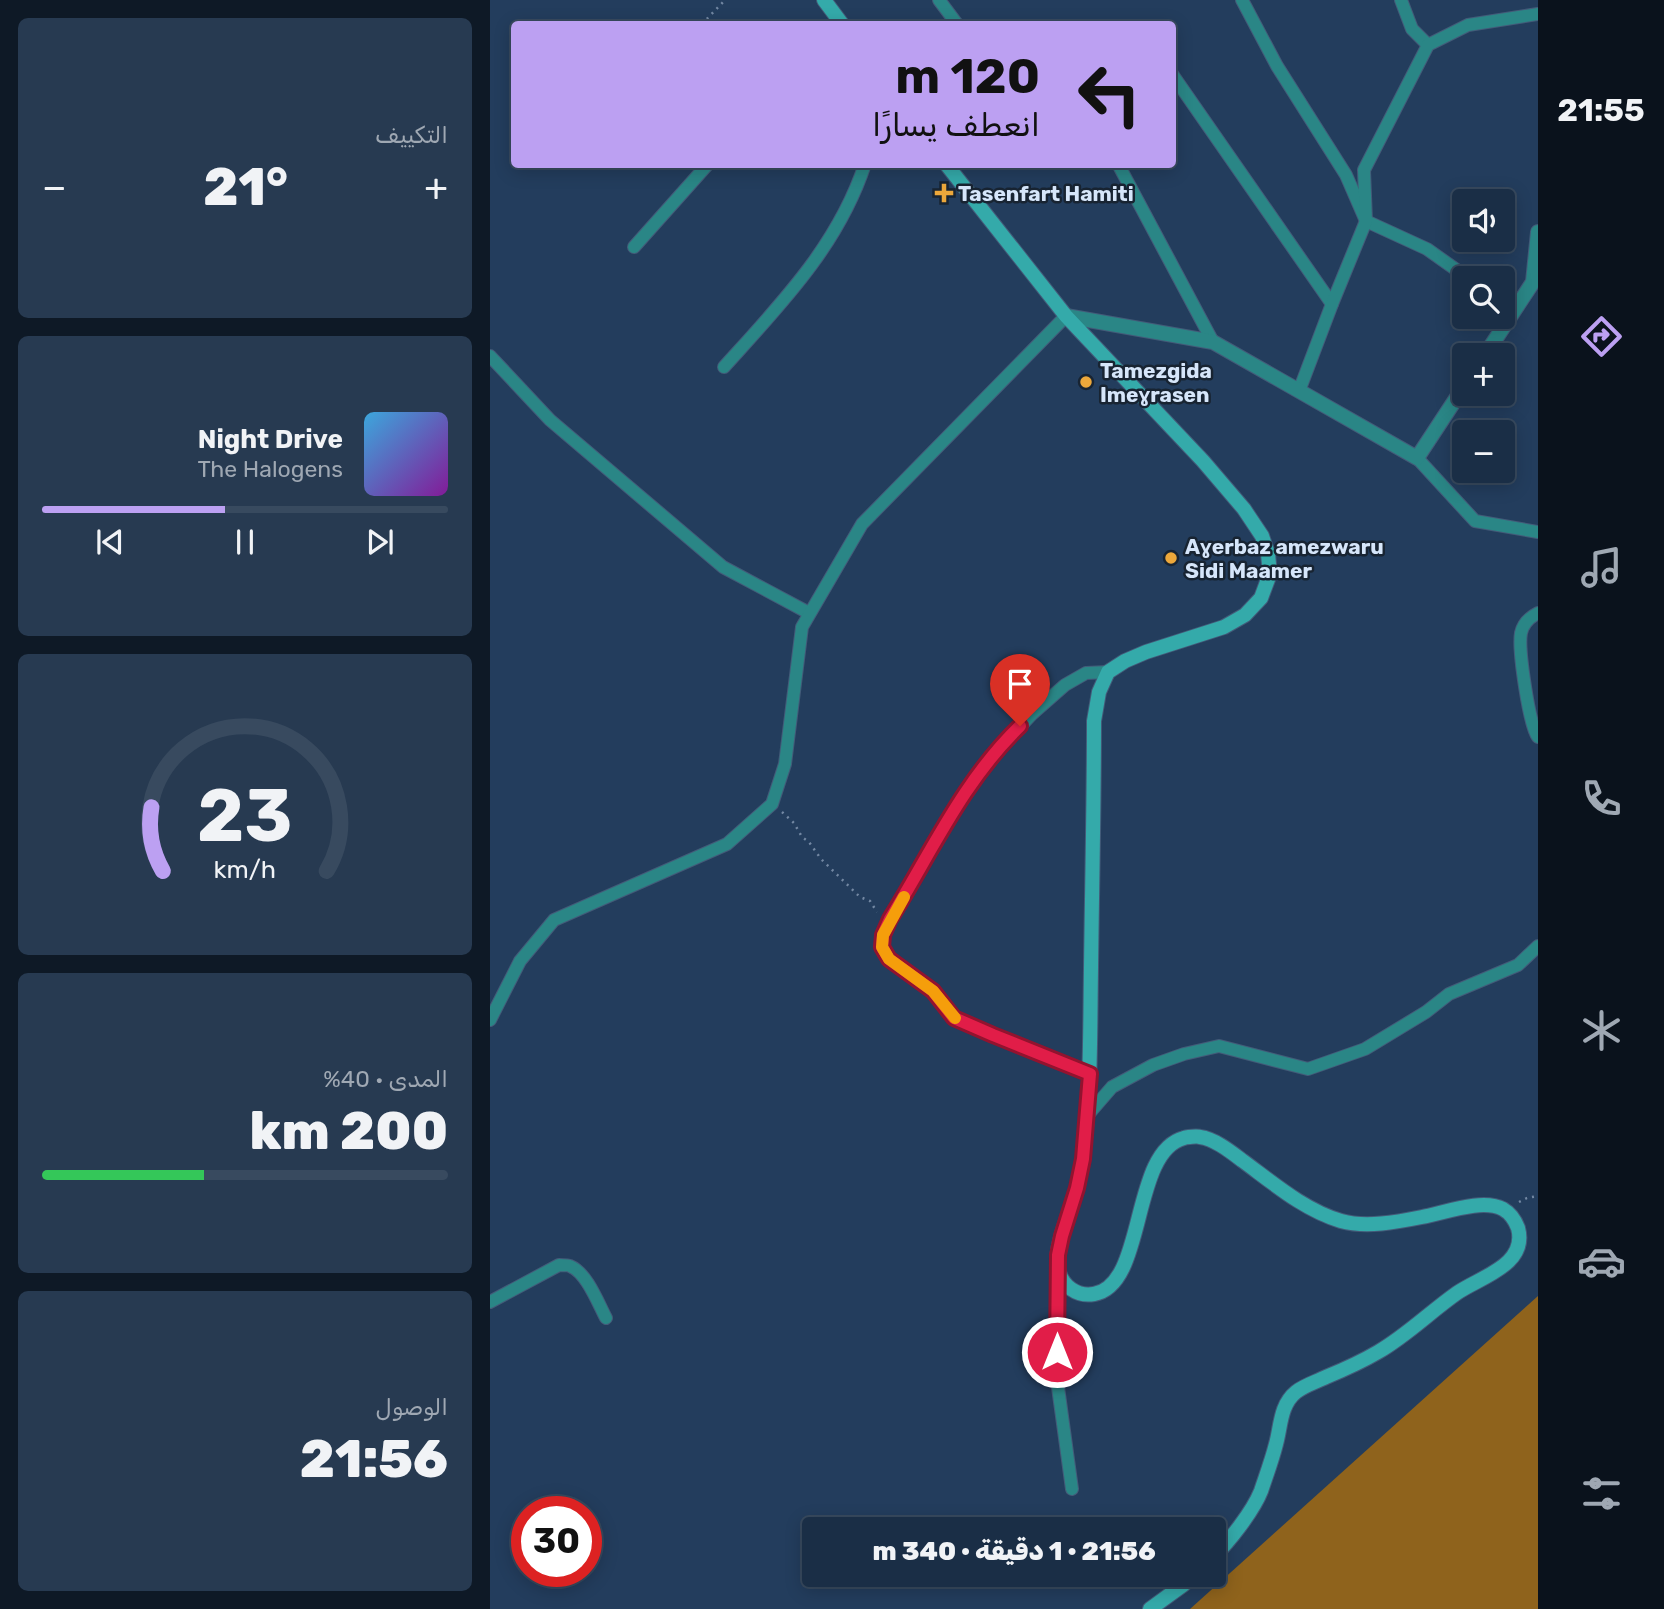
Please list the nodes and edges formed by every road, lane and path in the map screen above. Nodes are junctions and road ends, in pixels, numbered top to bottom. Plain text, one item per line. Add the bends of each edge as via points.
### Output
1 (725, 0) edge
2 (824, 0) edge
3 (939, 0) edge
4 (1242, 0) edge
5 (1401, 0) edge
6 (1538, 13) edge
7 (705, 21) edge
8 (837, 21) edge
9 (955, 21) edge
10 (1428, 45) junction
11 (1176, 80) edge
12 (704, 168) edge
13 (864, 168) edge
14 (949, 168) edge
15 (1120, 168) edge
16 (1366, 221) junction
17 (1538, 232) edge
18 (634, 247) dead end
19 (1452, 267) edge
20 (1515, 301) edge
21 (1332, 304) junction
22 (1066, 316) junction
23 (1213, 342) junction
24 (490, 356) edge
25 (724, 367) dead end
26 (1299, 391) junction
27 (1452, 405) edge
28 (1417, 458) junction
29 (1538, 531) edge
30 (809, 613) junction
31 (1538, 613) edge
32 (1108, 672) junction
33 (1538, 737) edge
34 (772, 804) junction
35 (887, 926) junction
36 (1538, 946) edge
37 (490, 1020) edge
38 (1090, 1074) junction
39 (1086, 1118) junction
40 (1538, 1196) edge
41 (1504, 1209) junction
42 (1058, 1270) junction
43 (490, 1302) edge
44 (606, 1318) dead end
45 (1072, 1489) dead end
46 (1226, 1545) edge
47 (1180, 1587) edge
48 (1150, 1609) edge

1 - 7 path
2 - 8 main road
3 - 9 street
4 - 16 street via 1277,66 1346,175
5 - 10 street via 1412,29
6 - 10 street via 1468,25
10 - 16 street via 1364,170
11 - 21 street
12 - 18 street
13 - 25 street via 852,200 822,250
14 - 22 main road
15 - 23 street
16 - 19 street via 1427,249
16 - 21 street
17 - 20 street via 1533,282
21 - 26 street
22 - 23 street
22 - 30 street via 862,524
22 - 32 main road via 1244,509 1268,554 1270,574 1261,597 1245,615
23 - 26 street
24 - 30 street via 550,419 723,567
26 - 28 street
27 - 28 street
28 - 29 street via 1475,521
30 - 34 street via 802,627 785,764
31 - 33 street via 1521,632 1528,706
32 - 35 street via 1086,673 1065,685 989,759 958,802
32 - 38 main road via 1094,721
34 - 35 path via 794,823 821,859 870,901
34 - 37 street via 727,844 554,920 520,961
35 - 38 street via 882,947 889,959 933,991 954,1018
36 - 39 street via 1518,965 1449,994 1365,1049 1308,1069 1219,1046 1184,1054 1112,1087
38 - 39 main road
39 - 42 main road via 1083,1159 1062,1236
40 - 41 path
41 - 42 main road via 1474,1206 1372,1224 1343,1222 1294,1198 1217,1144 1186,1137 1171,1143 1159,1157 1126,1261 1108,1289 1079,1294 1067,1287
41 - 46 main road via 1515,1219 1520,1234 1512,1259 1373,1355 1292,1395 1283,1409 1277,1444 1259,1496
42 - 45 street via 1057,1380
43 - 44 street via 559,1265 569,1265 590,1286
47 - 48 main road

